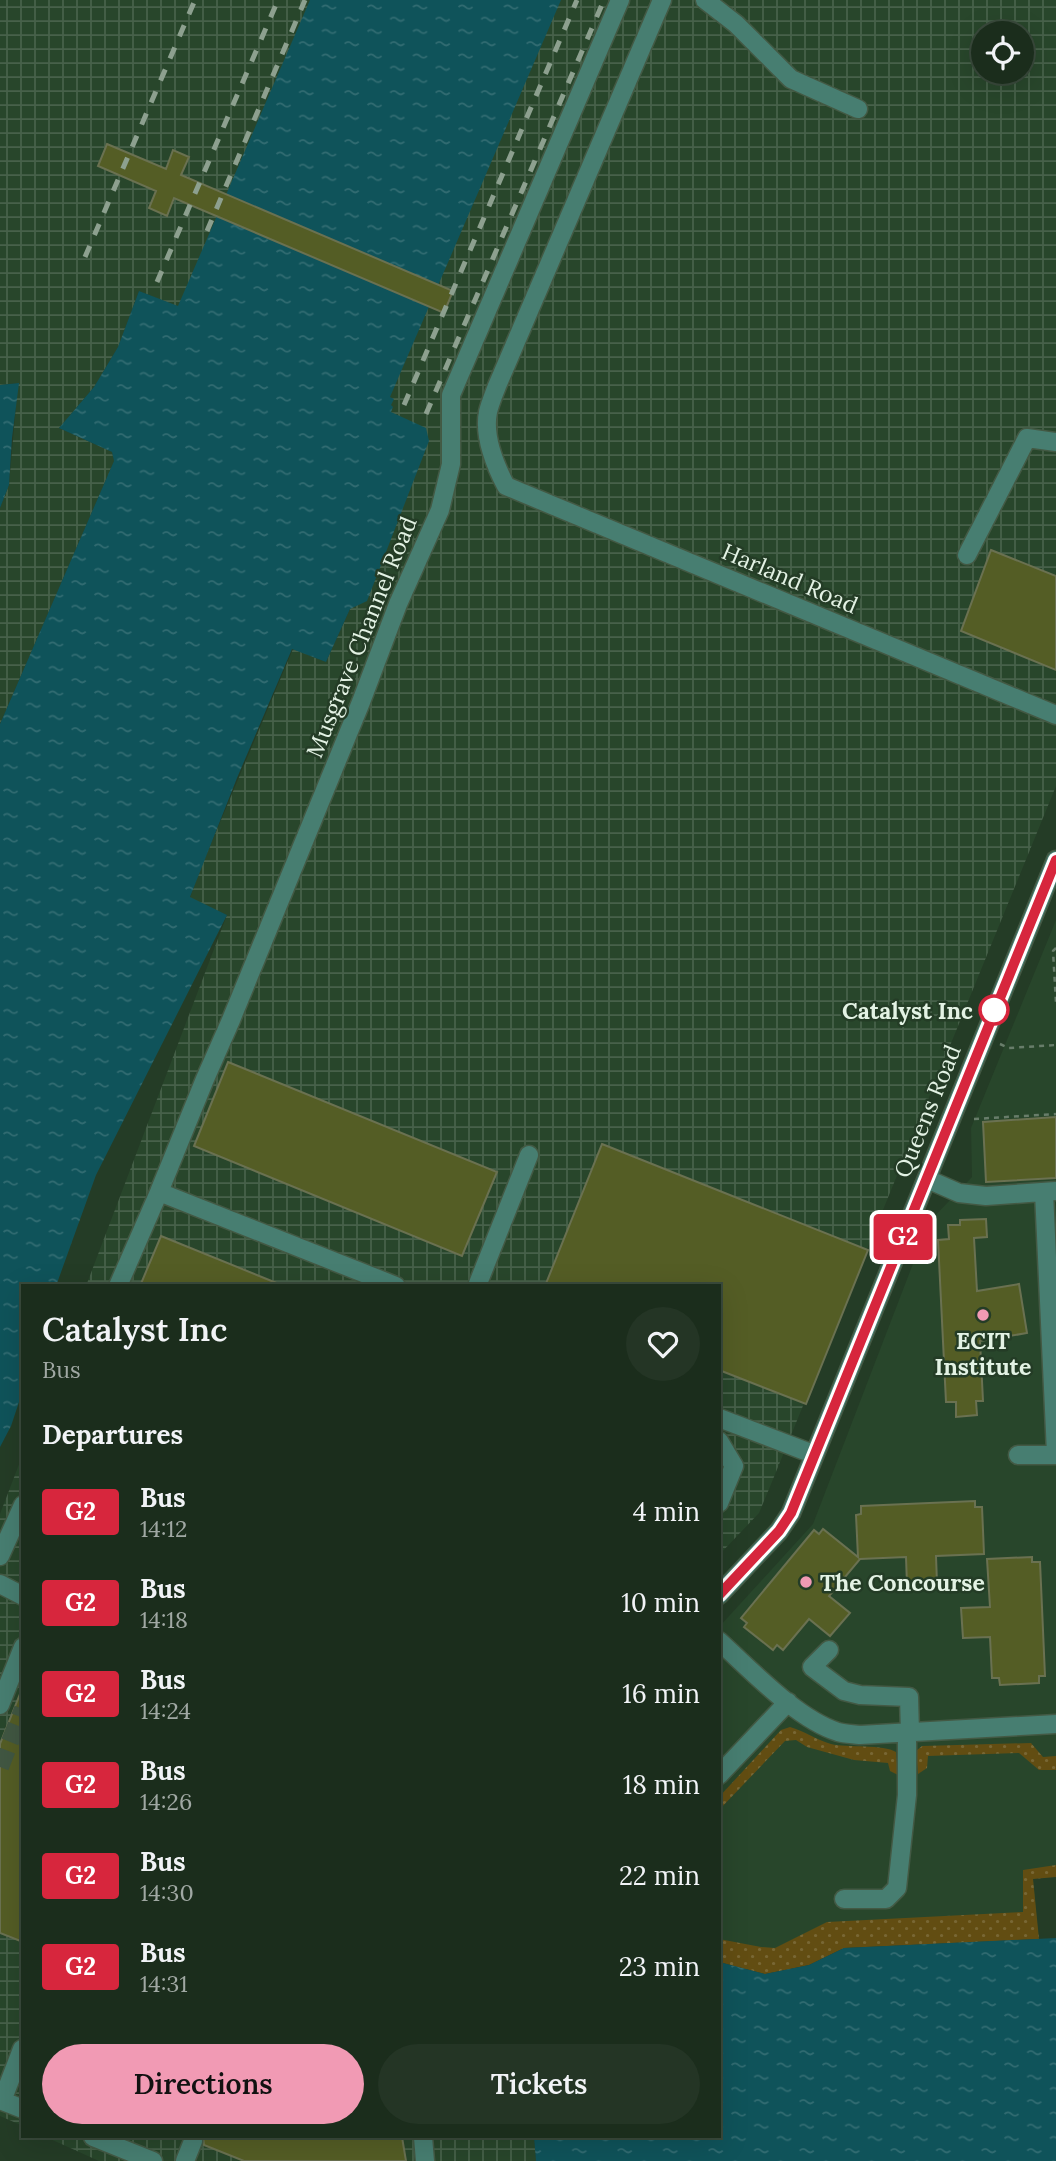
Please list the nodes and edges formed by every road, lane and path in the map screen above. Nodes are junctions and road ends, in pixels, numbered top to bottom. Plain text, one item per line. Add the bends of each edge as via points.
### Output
1 (620, 0) edge
2 (662, 0) edge
3 (705, 0) edge
4 (858, 109) dead end
5 (1056, 442) edge
6 (967, 555) dead end
7 (1056, 715) edge
8 (1056, 860) edge
9 (1056, 948) edge
10 (1056, 1003) edge
11 (984, 1037) junction
12 (1056, 1045) edge
13 (1056, 1114) edge
14 (974, 1119) dead end
15 (529, 1155) dead end
16 (927, 1179) junction
17 (159, 1192) junction
18 (1050, 1192) edge
19 (119, 1284) edge
20 (391, 1284) edge
21 (478, 1284) edge
22 (721, 1429) edge
23 (813, 1454) junction
24 (1056, 1454) edge
25 (1018, 1455) dead end
26 (721, 1498) edge
27 (19, 1525) edge
28 (0, 1556) edge
29 (0, 1584) edge
30 (721, 1593) edge
31 (21, 1595) edge
32 (721, 1643) edge
33 (829, 1650) dead end
34 (21, 1652) edge
35 (788, 1702) junction
36 (0, 1705) edge
37 (1056, 1724) edge
38 (909, 1733) junction
39 (721, 1773) edge
40 (844, 1899) dead end
41 (21, 2051) edge
42 (1, 2100) edge
43 (21, 2108) edge
44 (96, 2138) edge
45 (423, 2138) edge
46 (193, 2141) dead end
47 (153, 2161) edge
48 (185, 2161) edge
49 (425, 2161) edge

1 - 17 street, Musgrave Channel Road via 451,395 451,464 440,510
2 - 7 street, Harland Road via 488,413 493,457 506,486
3 - 4 street via 791,79
5 - 6 street via 1027,438
8 - 11 street, Queens Road
9 - 10 path
11 - 12 path via 1009,1048
11 - 16 street, Queens Road
13 - 14 path
15 - 21 street
16 - 18 street via 959,1193 986,1196
16 - 23 street, Queens Road
17 - 19 street, Musgrave Channel Road
17 - 20 street
18 - 24 street
22 - 23 street
22 - 26 street via 734,1466
23 - 30 street, Queens Road via 791,1513
24 - 25 street
27 - 28 street
29 - 31 street
32 - 35 street
33 - 38 street via 811,1668 844,1691 909,1697
34 - 36 street
35 - 38 street via 839,1732
35 - 39 street
37 - 38 street
38 - 40 street via 908,1795 897,1888 886,1899
41 - 42 street
42 - 43 street
44 - 47 street
45 - 49 street
46 - 48 street

